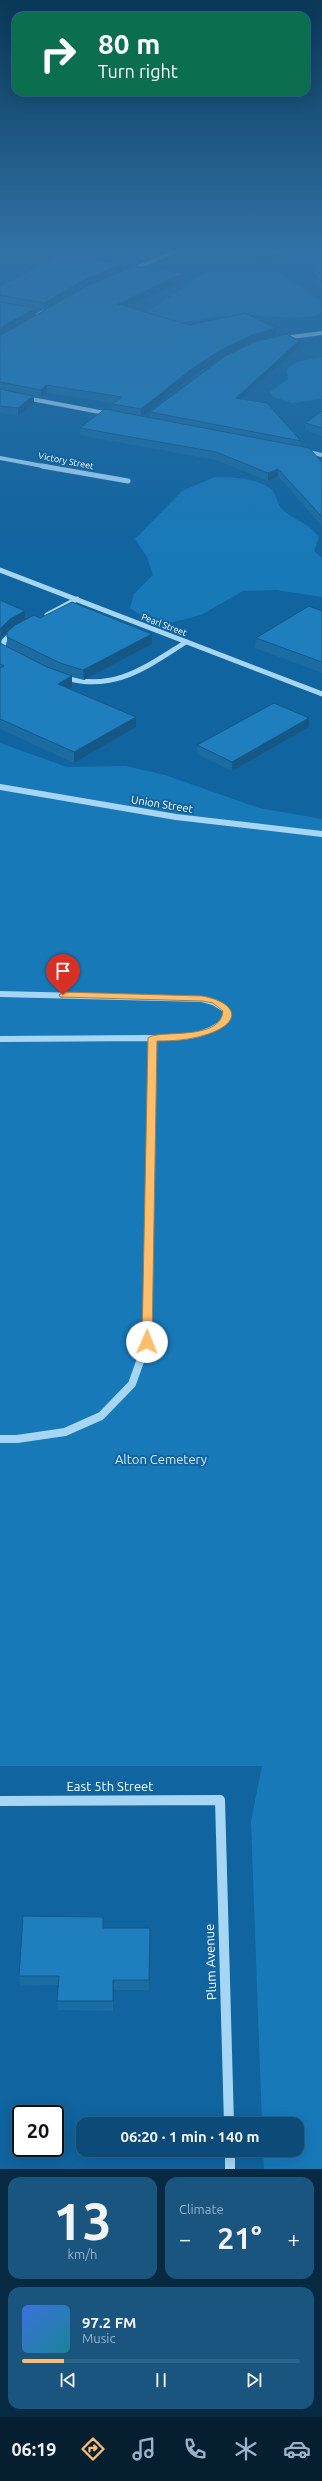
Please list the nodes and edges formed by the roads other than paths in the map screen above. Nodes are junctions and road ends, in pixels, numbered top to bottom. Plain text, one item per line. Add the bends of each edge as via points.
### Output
1 (22, 397) edge
2 (120, 416) edge
3 (300, 450) edge
4 (322, 455) edge
5 (0, 458) edge
6 (128, 481) dead end
7 (0, 570) edge
8 (77, 600) junction
9 (39, 619) edge
10 (19, 629) edge
11 (186, 642) junction
12 (10, 653) edge
13 (58, 675) edge
14 (322, 694) edge
15 (0, 787) edge
16 (322, 834) edge
17 (0, 994) edge
18 (152, 1038) junction
19 (0, 1039) edge
20 (0, 1439) edge
21 (220, 1800) joint
22 (0, 1801) edge
23 (229, 2117) edge
24 (230, 2157) edge
25 (230, 2169) edge

1 - 2 street
3 - 4 street
5 - 6 street, Victory Street
7 - 8 street, Pearl Street
8 - 9 street
8 - 11 street, Pearl Street
10 - 12 street via 4,641 3,650
11 - 13 street via 120,680 92,685 78,684
11 - 14 street, Pearl Street
15 - 16 street, Union Street via 176,817
17 - 18 street via 202,998 216,1001 227,1011 227,1017 221,1024 204,1032 181,1038
18 - 19 street
18 - 20 street via 147,1342 132,1384 101,1416 65,1432
21 - 22 street, East 5th Street
21 - 23 street, Plum Avenue
24 - 25 street

